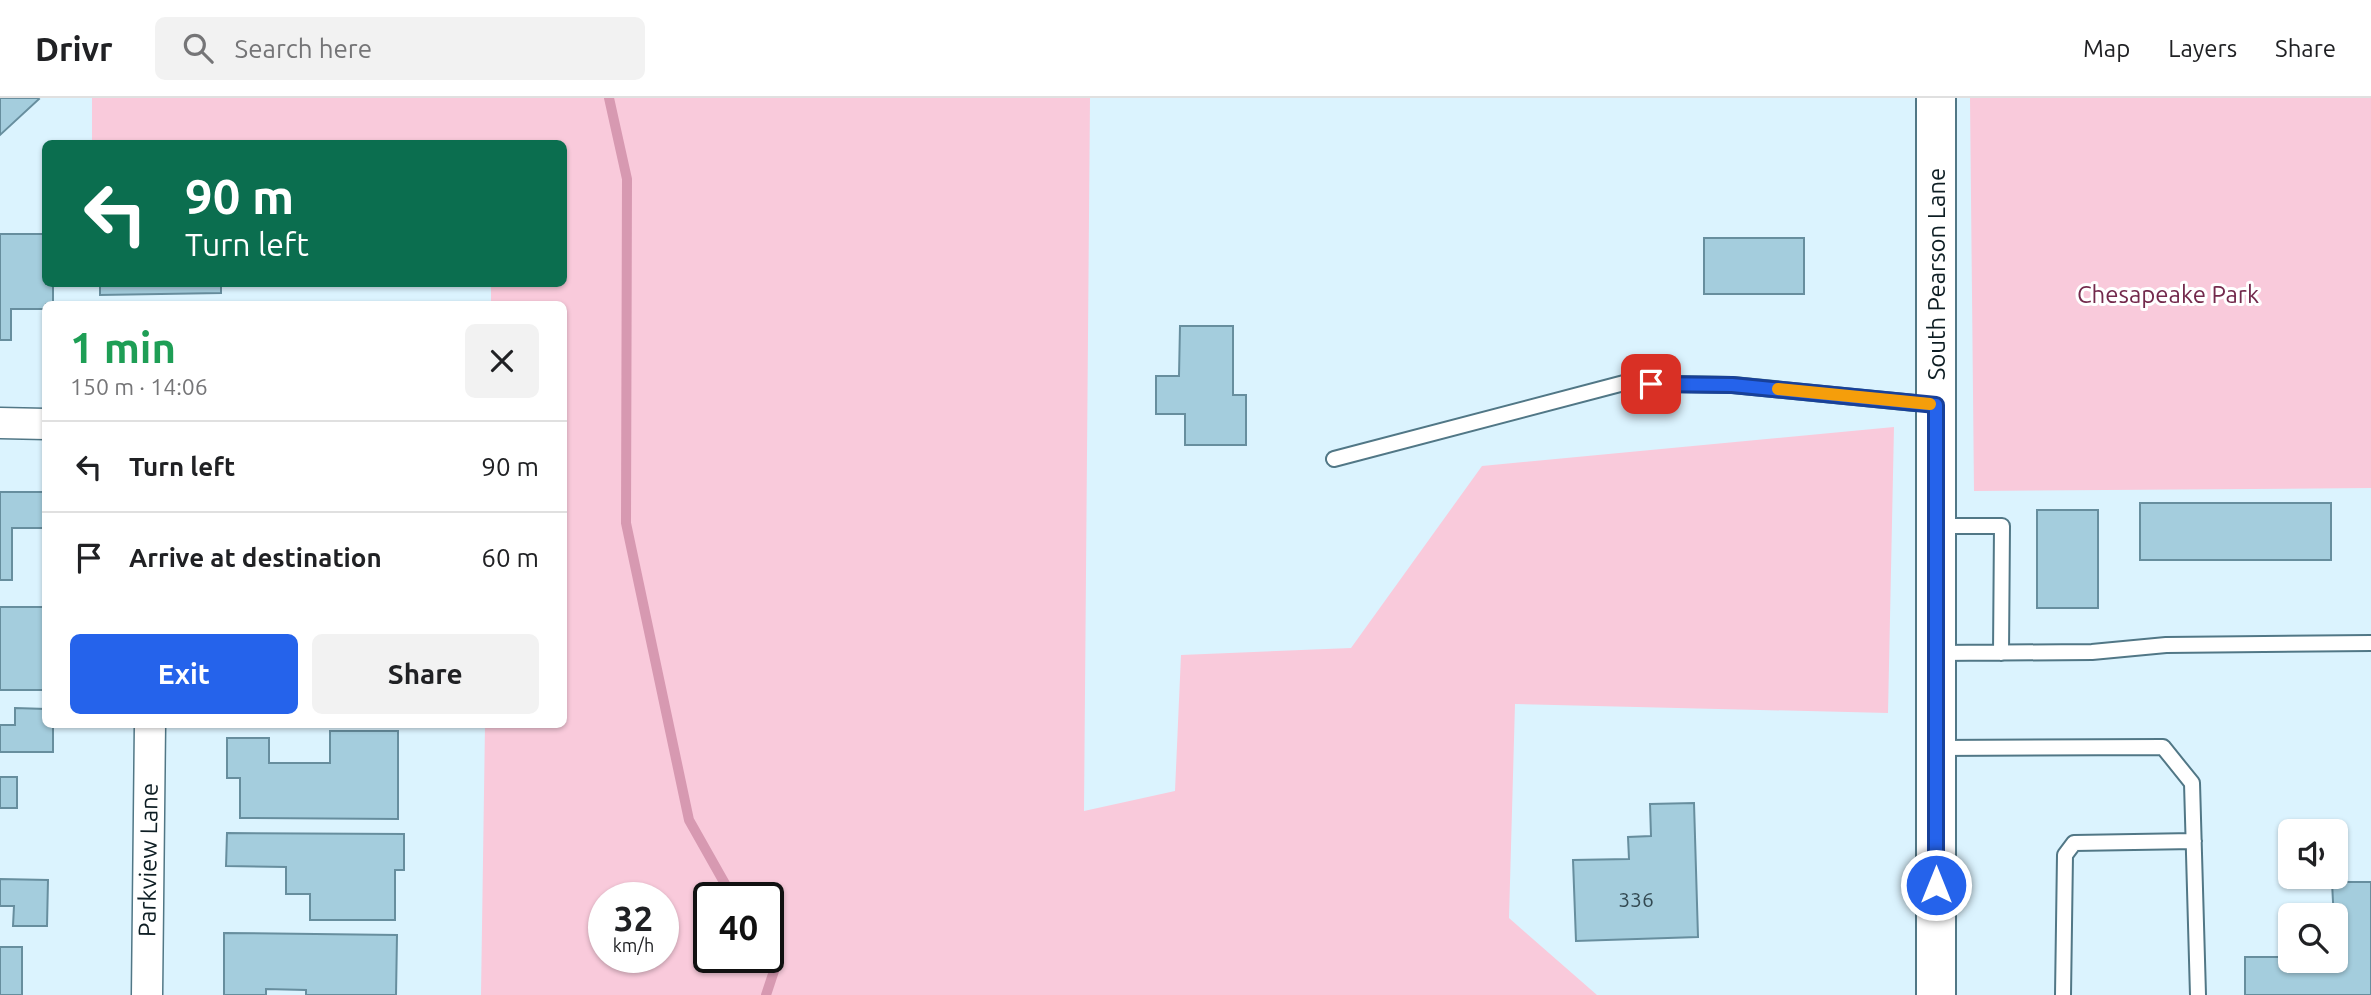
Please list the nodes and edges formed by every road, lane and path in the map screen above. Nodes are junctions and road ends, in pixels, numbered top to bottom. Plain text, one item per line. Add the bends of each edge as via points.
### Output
1 (1936, 98) edge
2 (1936, 405) junction
3 (0, 422) edge
4 (42, 424) edge
5 (1334, 459) dead end
6 (1936, 526) junction
7 (2371, 643) edge
8 (1936, 653) junction
9 (2001, 653) junction
10 (150, 728) edge
11 (1936, 748) junction
12 (2194, 841) junction
13 (147, 995) edge
14 (1936, 995) edge
15 (2063, 995) edge
16 (2198, 995) edge

1 - 2 street, South Pearson Lane
2 - 5 lane via 1732,385 1624,383
2 - 6 street, South Pearson Lane
3 - 4 street
6 - 8 street, South Pearson Lane
6 - 9 lane via 2002,526
7 - 9 lane via 2166,645
8 - 9 lane
8 - 11 street, South Pearson Lane
10 - 13 street, Parkview Lane
11 - 12 lane via 2163,747 2192,783
11 - 14 street, South Pearson Lane
12 - 15 lane via 2074,843 2064,855
12 - 16 lane

